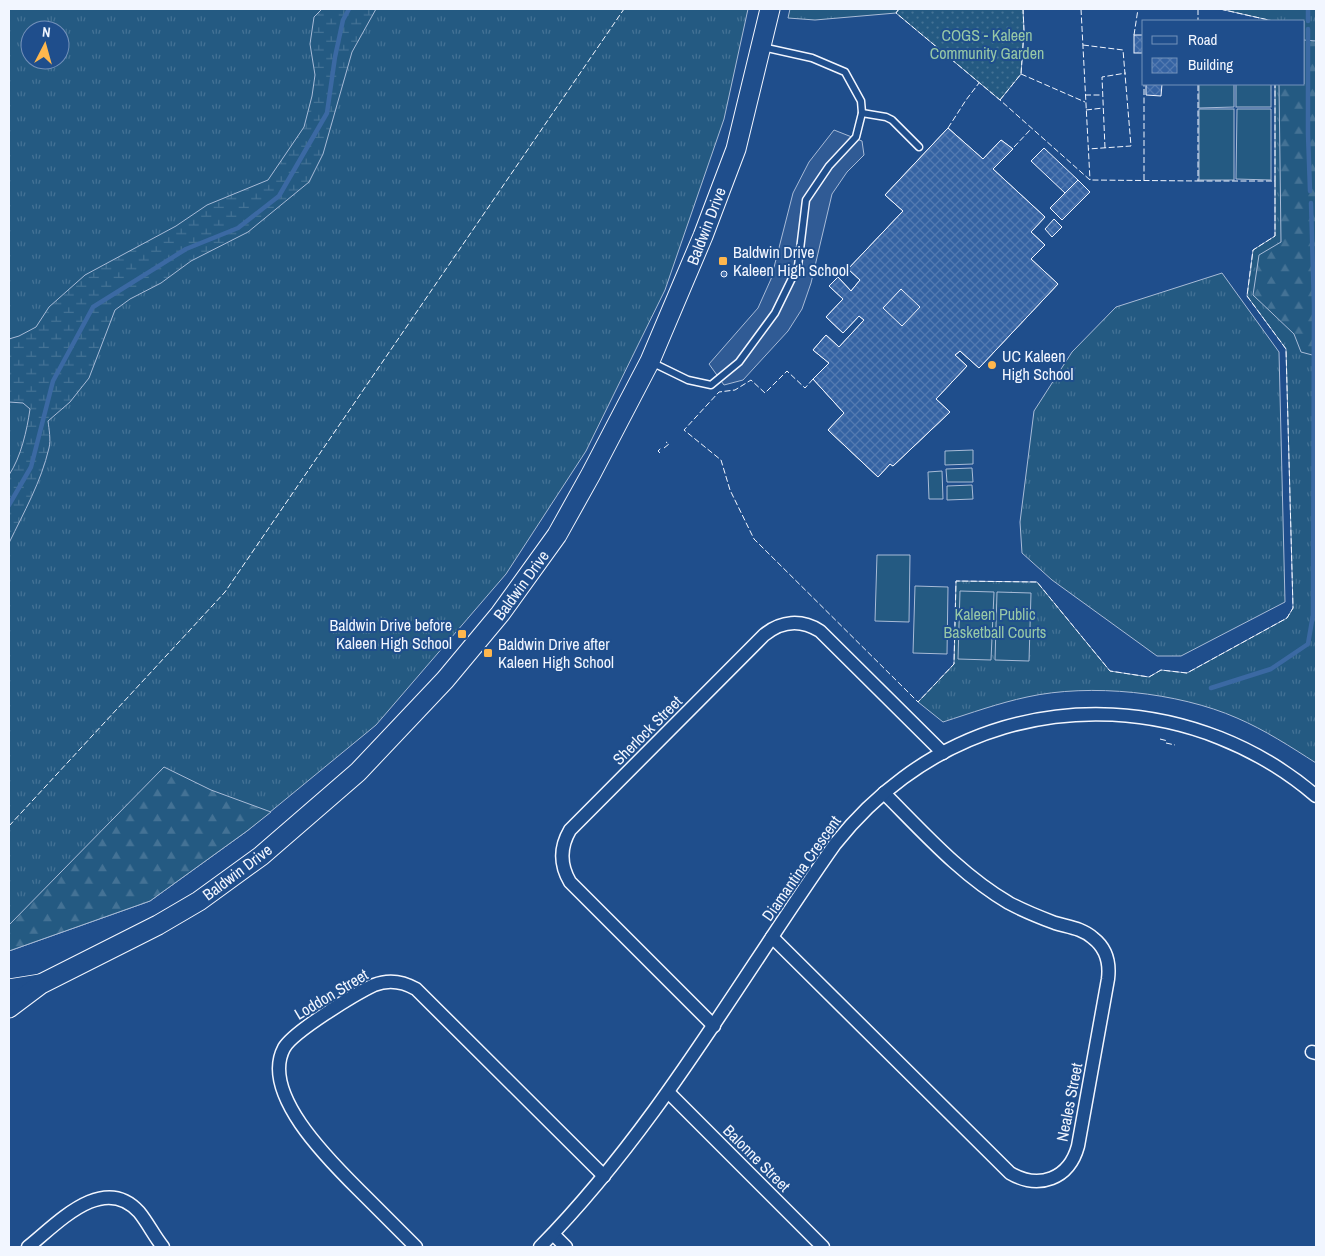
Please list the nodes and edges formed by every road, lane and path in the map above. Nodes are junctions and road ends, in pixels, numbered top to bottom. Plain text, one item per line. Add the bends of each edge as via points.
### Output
1 (769, 14) edge
2 (761, 46) junction
3 (862, 113) junction
4 (919, 147) dead end
5 (650, 361) junction
6 (943, 753) junction
7 (884, 792) junction
8 (1316, 796) edge
9 (772, 937) junction
10 (41, 984) junction
11 (9, 989) edge
12 (9, 1008) edge
13 (714, 1026) junction
14 (668, 1092) junction
15 (604, 1176) junction
16 (553, 1234) junction
17 (28, 1247) edge
18 (163, 1247) edge
19 (416, 1247) edge
20 (540, 1247) edge
21 (566, 1247) edge
22 (823, 1247) edge

1 - 2 main road, Baldwin Drive
2 - 3 lane via 812,58 845,72 861,101
2 - 5 main road, Baldwin Drive via 736,149 704,236
3 - 4 lane via 892,120
3 - 5 lane via 856,137 829,166 806,200 798,266 775,313 739,362 711,385 688,380
5 - 10 main road, Baldwin Drive via 557,535 478,641 358,772 261,856 199,901
6 - 7 street, Diamantina Crescent
6 - 8 street, Diamantina Crescent via 987,733 1033,720 1080,714 1128,715 1176,723 1221,738 1264,758
6 - 13 street, Sherlock Street via 826,635 806,624 784,624 764,635 570,830 562,856 570,882
7 - 9 street, Diamantina Crescent via 835,844
7 - 9 street, Neales Street via 950,859 982,886 1036,916 1082,931 1104,950 1108,979 1078,1146 1069,1165 1052,1178 1037,1182 1010,1174
9 - 13 street, Diamantina Crescent
10 - 11 main road, Baldwin Drive
10 - 12 main road, Baldwin Drive
13 - 14 street, Diamantina Crescent
14 - 15 street, Diamantina Crescent
14 - 22 street, Balonne Street
15 - 16 street, Diamantina Crescent
15 - 19 street, Loddon Street via 416,989 395,981 374,984 293,1037 282,1054 280,1076 296,1117 317,1148
16 - 20 street, Diamantina Crescent
16 - 21 street
17 - 18 street via 84,1203 106,1197 120,1200 139,1212

